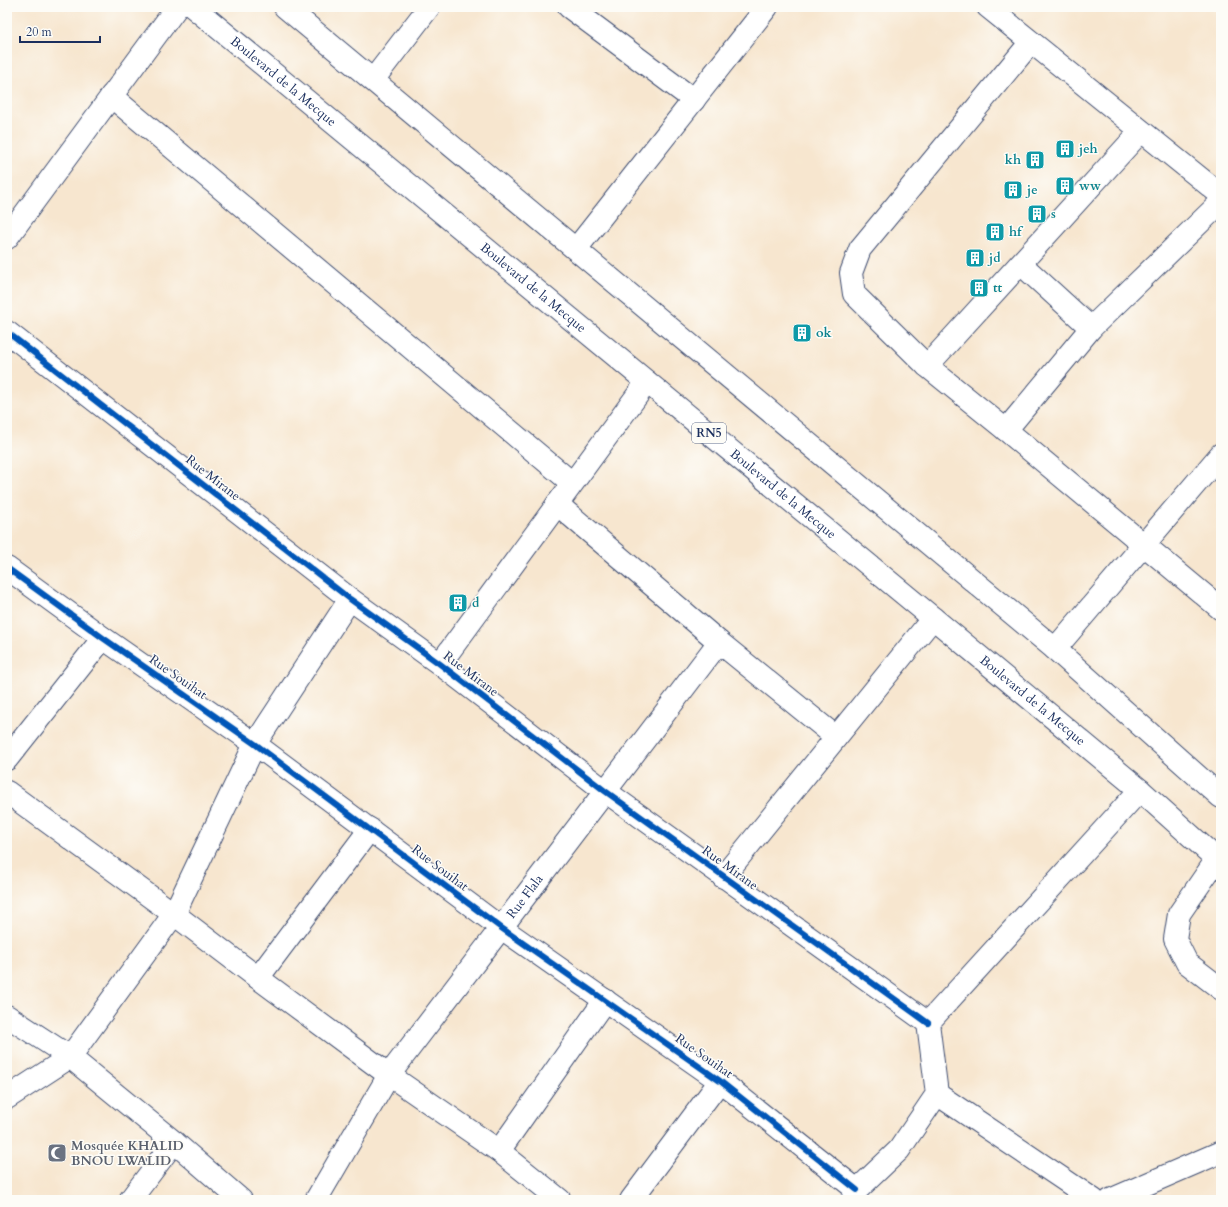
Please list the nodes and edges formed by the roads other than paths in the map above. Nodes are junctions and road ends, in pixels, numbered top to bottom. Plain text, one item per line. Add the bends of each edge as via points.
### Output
1 (177, 7) edge
2 (193, 7) edge
3 (285, 7) edge
4 (429, 7) edge
5 (767, 7) edge
6 (988, 7) edge
7 (578, 10) edge
8 (1031, 42) junction
9 (373, 80) junction
10 (111, 96) junction
11 (694, 100) junction
12 (1141, 131) junction
13 (1221, 195) edge
14 (1221, 202) edge
15 (7, 238) edge
16 (576, 249) junction
17 (1021, 264) junction
18 (1092, 328) junction
19 (7, 332) edge
20 (927, 366) junction
21 (647, 382) junction
22 (1006, 430) junction
23 (1221, 454) edge
24 (572, 483) junction
25 (557, 504) junction
26 (1144, 545) junction
27 (7, 568) edge
28 (350, 599) junction
29 (1221, 609) edge
30 (933, 618) junction
31 (103, 638) junction
32 (719, 642) junction
33 (1055, 649) junction
34 (440, 664) junction
35 (836, 737) junction
36 (255, 744) junction
37 (7, 760) edge
38 (1140, 790) junction
39 (605, 791) junction
40 (7, 792) edge
41 (1221, 797) edge
42 (370, 829) junction
43 (1219, 861) edge
44 (723, 877) junction
45 (174, 914) junction
46 (500, 927) junction
47 (258, 978) junction
48 (1221, 989) edge
49 (605, 1000) junction
50 (7, 1016) edge
51 (928, 1023) junction
52 (70, 1057) junction
53 (389, 1075) junction
54 (720, 1081) junction
55 (937, 1094) junction
56 (7, 1098) edge
57 (174, 1142) junction
58 (500, 1151) junction
59 (1221, 1152) edge
60 (855, 1195) edge
61 (130, 1200) edge
62 (241, 1200) edge
63 (316, 1200) edge
64 (560, 1200) edge
65 (631, 1200) edge
66 (1094, 1200) edge
67 (1110, 1200) edge

1 - 10 street
2 - 21 street, Boulevard de la Mecque / RN5
3 - 9 street
4 - 9 street
5 - 11 street
6 - 8 street
7 - 11 street
8 - 12 street
8 - 20 street via 860,249 851,273 854,294
9 - 16 street
10 - 15 street
10 - 24 street
11 - 16 street
12 - 13 street
12 - 17 street
14 - 18 street
16 - 33 street
17 - 18 street
17 - 20 street
18 - 22 street
19 - 28 street, Rue Mirane
20 - 22 street
21 - 24 street
21 - 30 street, Boulevard de la Mecque / RN5
22 - 26 street
23 - 26 street
24 - 25 street
25 - 32 street
25 - 34 street
26 - 29 street
26 - 33 street
27 - 31 street, Rue Souihat
28 - 34 street, Rue Mirane
28 - 36 street
30 - 35 street
30 - 38 street, Boulevard de la Mecque / RN5
31 - 36 street, Rue Souihat
31 - 37 street
32 - 35 street
32 - 39 street, Rue Flala
33 - 41 street
34 - 39 street, Rue Mirane
35 - 44 street
36 - 42 street, Rue Souihat
36 - 45 street
38 - 43 street, Boulevard de la Mecque / RN5
38 - 51 street
39 - 44 street, Rue Mirane
39 - 46 street, Rue Flala
40 - 45 street
42 - 46 street, Rue Souihat
42 - 47 street
43 - 48 street via 1179,914 1175,939 1186,963
44 - 51 street, Rue Mirane
45 - 47 street
45 - 52 street
46 - 49 street, Rue Souihat
46 - 53 street, Rue Flala
47 - 53 street
49 - 54 street, Rue Souihat
49 - 58 street
50 - 52 street
51 - 55 street
52 - 56 street
52 - 57 street
53 - 58 street
53 - 63 street, Rue Flala
54 - 60 street, Rue Souihat
54 - 65 street
55 - 60 street via 899,1150
55 - 66 street
57 - 61 street
57 - 62 street
58 - 64 street
59 - 67 street

